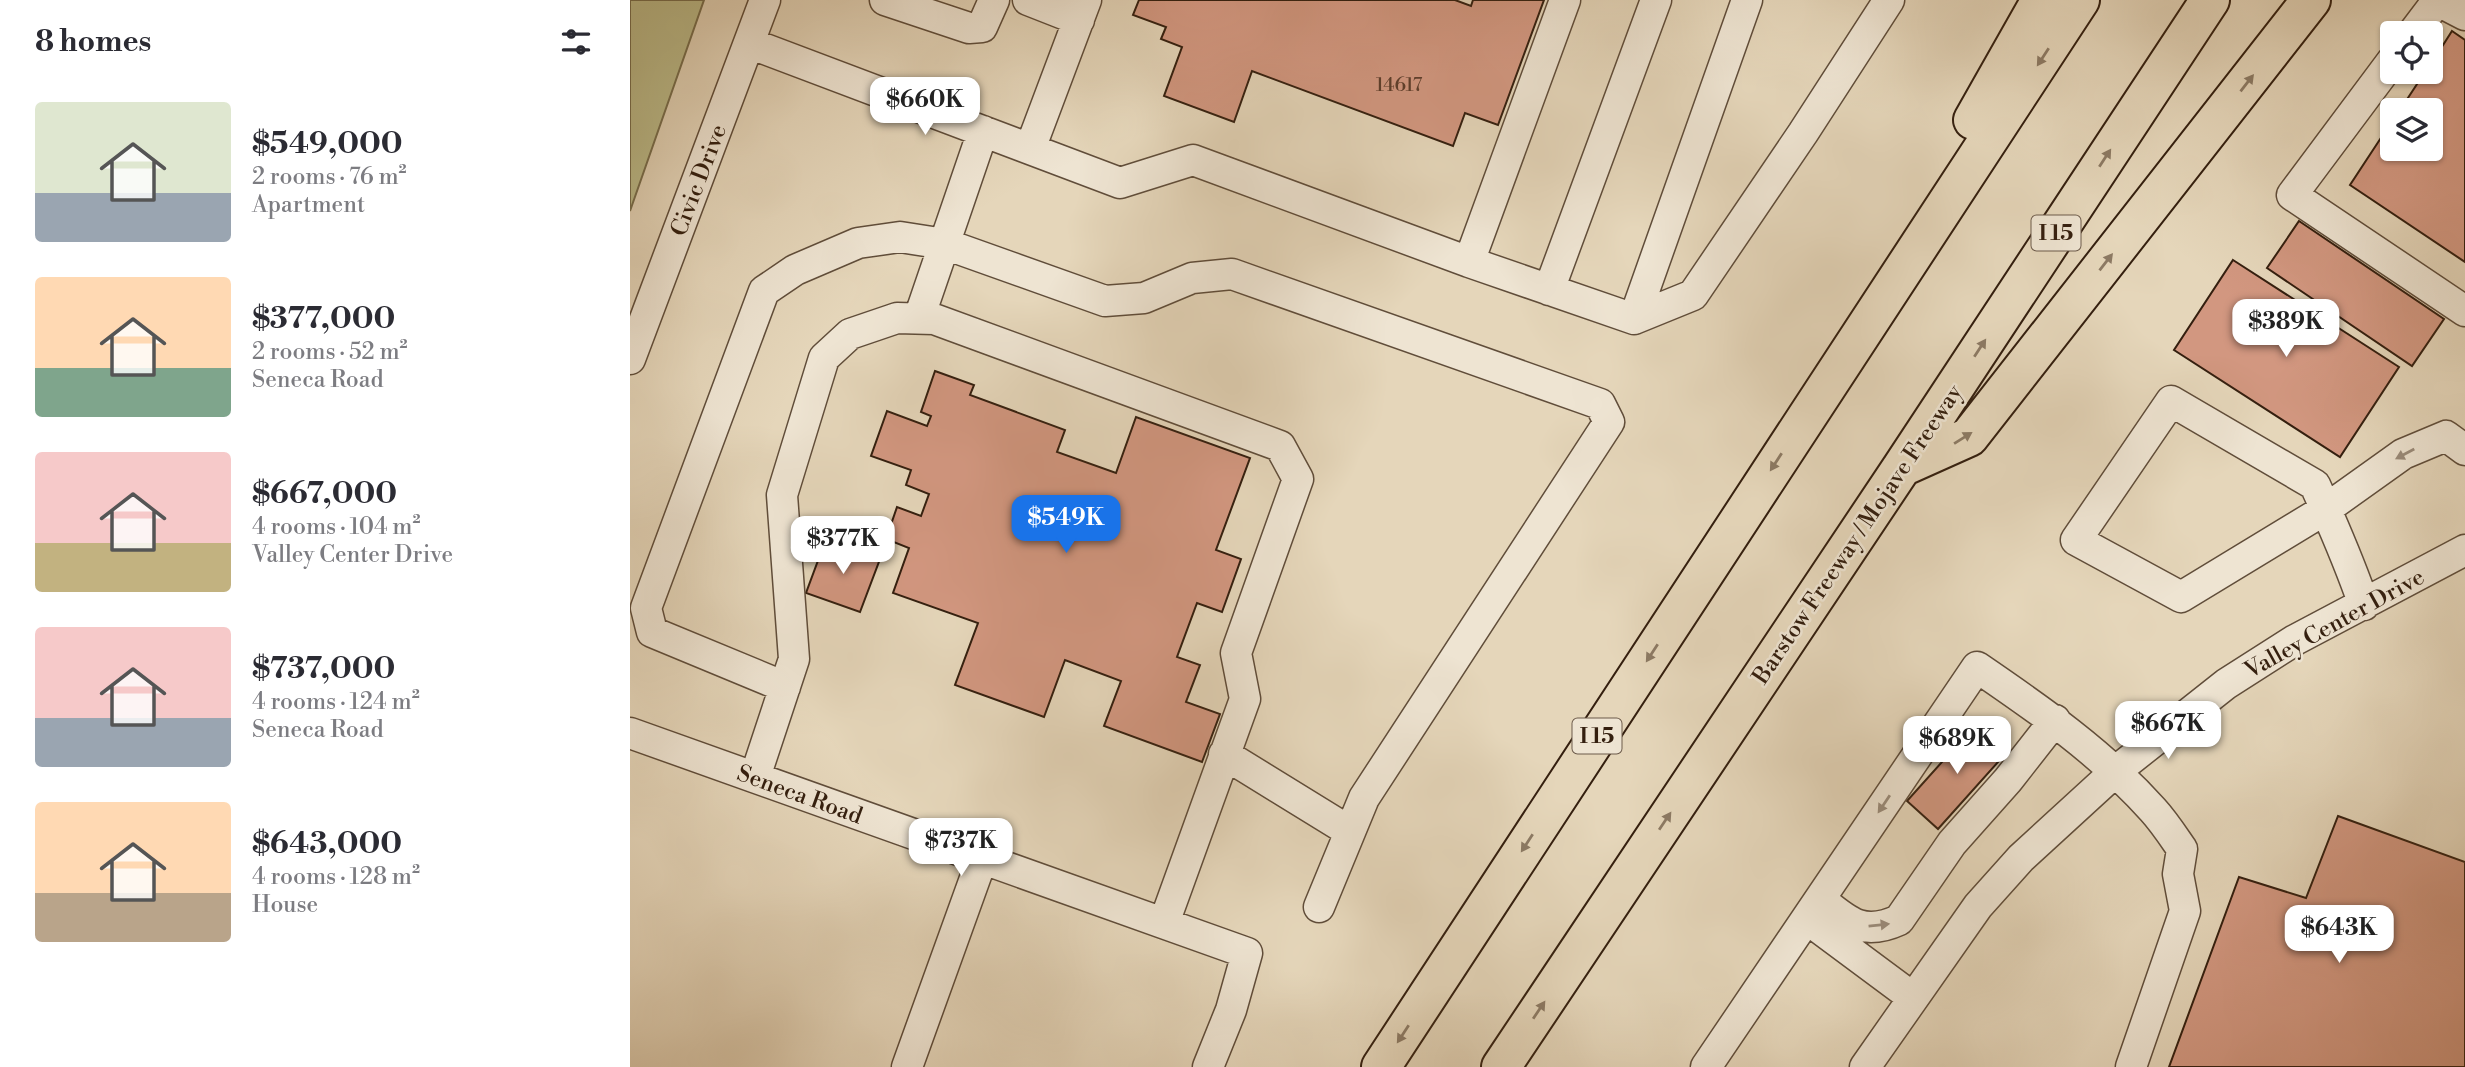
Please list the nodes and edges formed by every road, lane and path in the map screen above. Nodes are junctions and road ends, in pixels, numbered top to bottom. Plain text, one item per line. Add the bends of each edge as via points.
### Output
1 (765, 0) edge
2 (885, 0) edge
3 (994, 0) edge
4 (1028, 0) edge
5 (1565, 0) edge
6 (1656, 0) edge
7 (1747, 0) edge
8 (1889, 0) edge
9 (2041, 0) edge
10 (2080, 0) edge
11 (2210, 0) edge
12 (2311, 0) edge
13 (2438, 0) edge
14 (1082, 10) edge
15 (2465, 15) edge
16 (2422, 21) edge
17 (749, 43) junction
18 (2380, 77) edge
19 (983, 131) junction
20 (1030, 149) junction
21 (944, 244) junction
22 (1469, 262) junction
23 (1549, 290) junction
24 (2465, 310) edge
25 (919, 318) junction
26 (1634, 319) junction
27 (630, 359) edge
28 (1813, 405) junction
29 (2465, 450) edge
30 (1902, 467) junction
31 (2326, 509) junction
32 (2465, 550) edge
33 (2364, 605) junction
34 (785, 687) junction
35 (2055, 720) junction
36 (630, 733) edge
37 (1224, 754) junction
38 (2116, 771) junction
39 (755, 777) junction
40 (1349, 831) junction
41 (982, 859) junction
42 (1320, 907) dead end
43 (1813, 909) junction
44 (1164, 923) junction
45 (1912, 997) junction
46 (907, 1067) edge
47 (1208, 1067) edge
48 (1381, 1067) edge
49 (1501, 1067) edge
50 (1706, 1067) edge
51 (1865, 1067) edge
52 (2131, 1067) edge

1 - 17 street, Civic Drive
2 - 3 street via 969,28 982,27
4 - 14 street
5 - 22 street
6 - 23 street
7 - 26 street
8 - 26 street via 1693,295
9 - 28 highway
10 -> 28 highway, I 15
30 -> 11 highway, Barstow Freeway / Mojave Freeway / I 15
30 -> 12 highway via 1969,437
13 - 15 street
13 - 16 street
14 - 20 street
17 - 19 street
17 - 27 street, Civic Drive
18 - 24 street via 2292,195
19 - 20 street
19 - 21 street
20 - 22 street via 1120,183 1193,160
21 - 25 street
21 - 34 street via 900,237 858,243 795,270 764,291 646,608 652,632
21 - 40 street via 1105,301 1144,298 1192,278 1231,274 1600,404 1609,422 1364,798
22 - 23 street
23 - 26 street
25 - 34 street via 897,318 850,334 824,358 782,495 794,659
25 - 37 street via 934,319 1280,446 1298,479 1236,653 1245,699
28 -> 48 highway, I 15
29 -> 31 street via 2446,436 2403,454
49 -> 30 highway, Barstow Freeway / Mojave Freeway / I 15
31 - 31 street via 2315,485 2171,401 2076,540 2181,597
31 - 33 street
32 - 33 street, Valley Center Drive
33 - 38 street, Valley Center Drive via 2295,640 2226,684
34 - 39 street
35 - 38 street
43 -> 35 street via 1872,927 1899,920 1952,843
35 -> 43 street via 1977,667
36 - 39 street, Seneca Road
37 - 40 street
37 - 44 street
38 - 45 street, Valley Center Drive via 2021,858 1978,906
38 - 52 street via 2182,849 2178,874 2185,911
39 - 41 street, Seneca Road
40 - 42 street
41 - 44 street, Seneca Road
41 - 46 street
43 - 45 street
43 - 50 street
44 - 47 street, Seneca Road via 1247,953
45 - 51 street, Valley Center Drive

